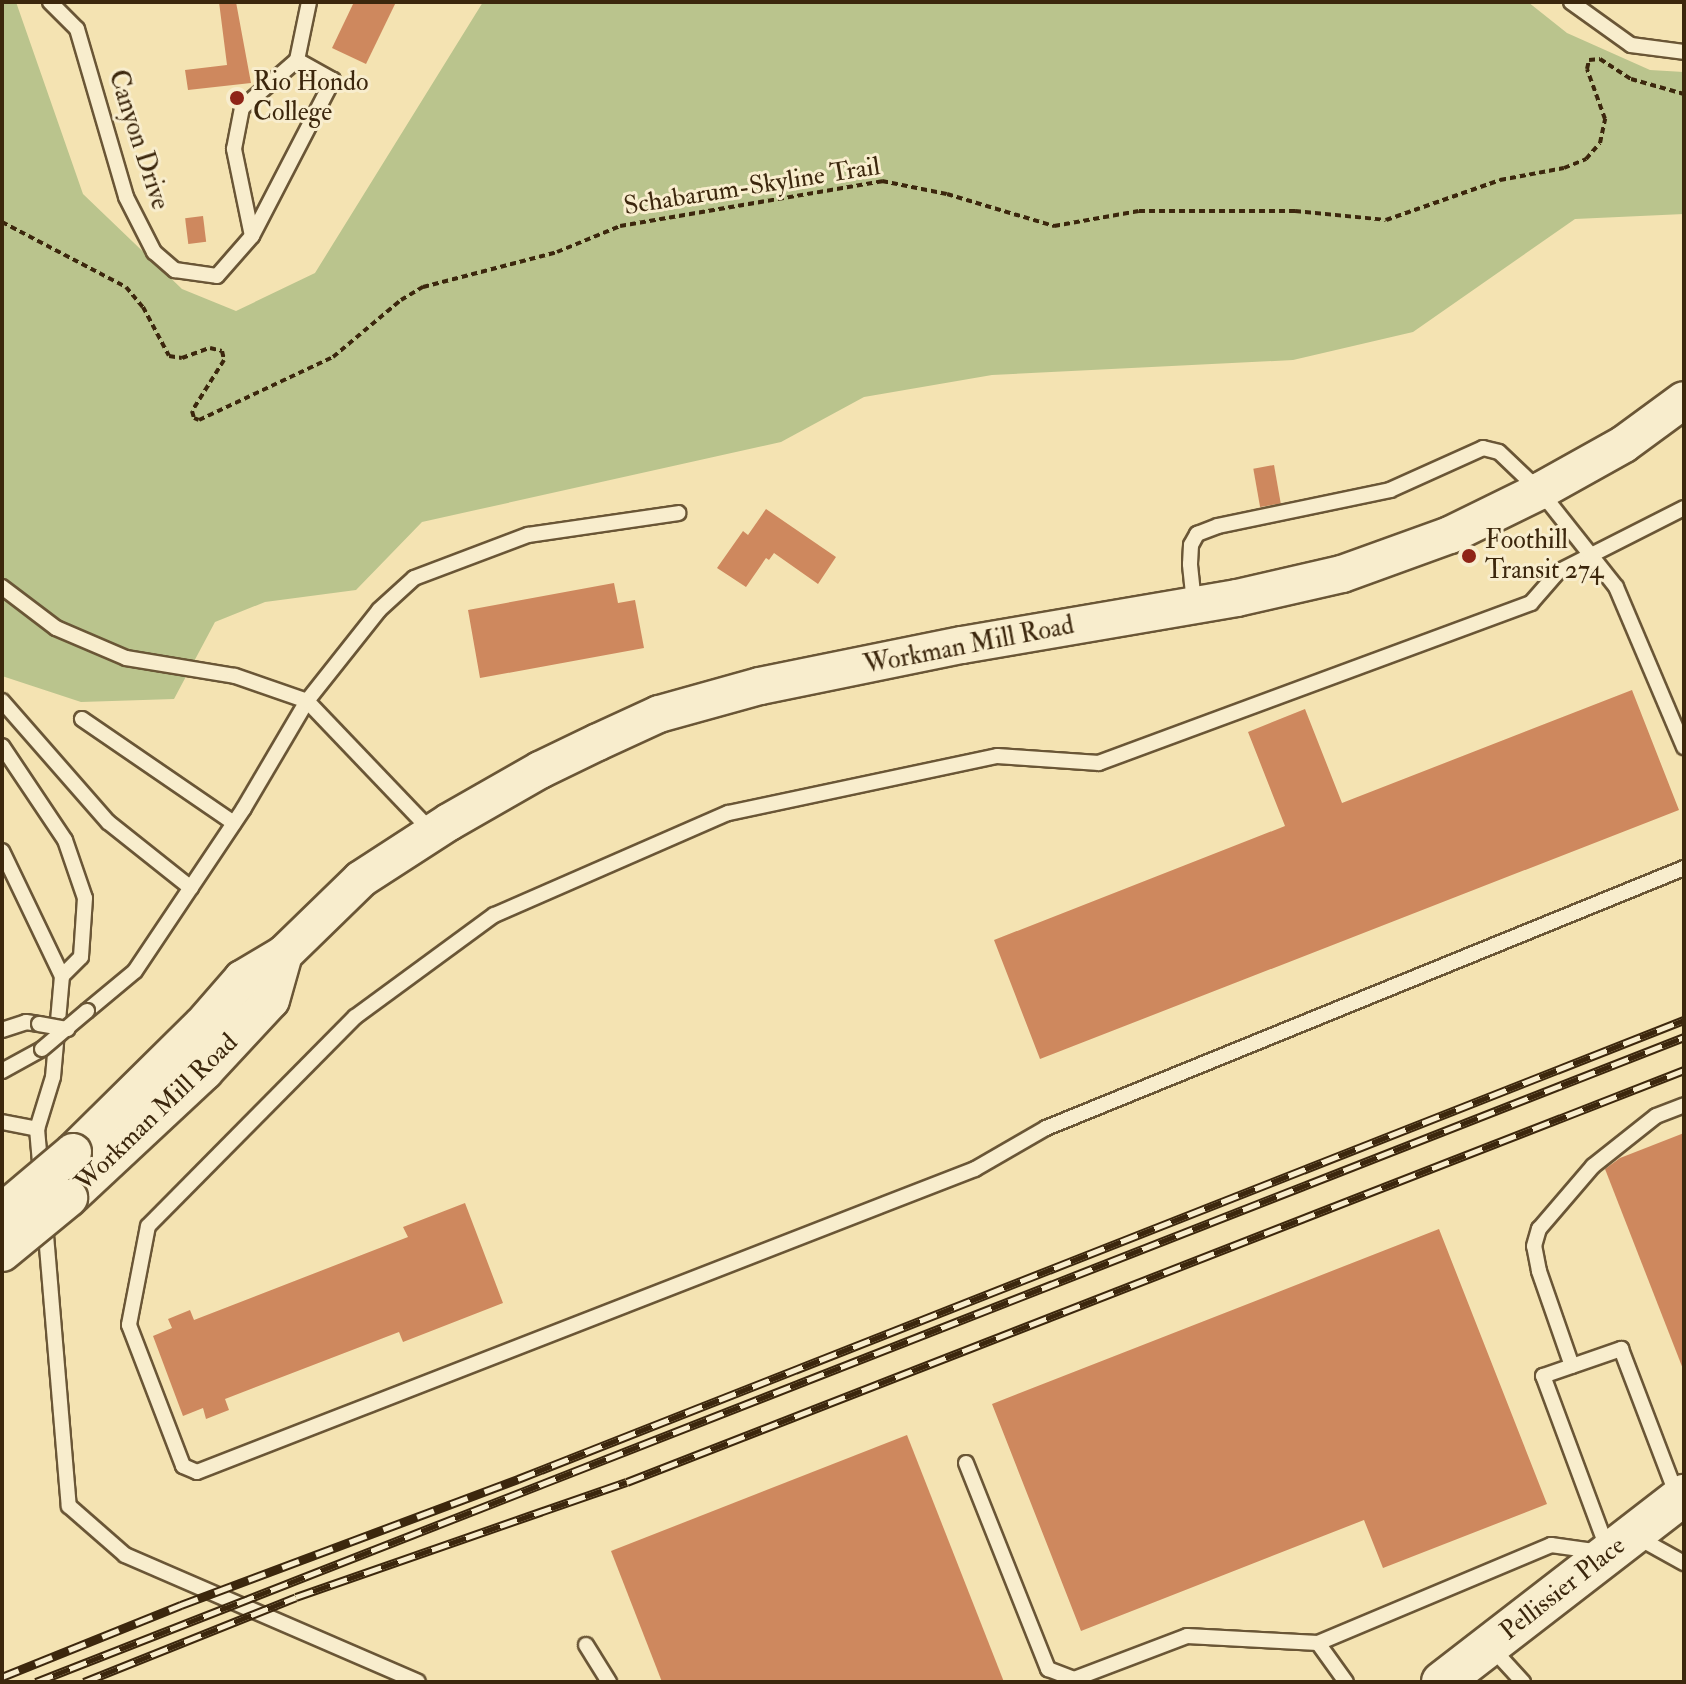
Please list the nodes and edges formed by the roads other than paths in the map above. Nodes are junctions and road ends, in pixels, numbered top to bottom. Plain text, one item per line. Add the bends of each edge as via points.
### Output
1 (50, 2) edge
2 (309, 2) edge
3 (1571, 2) edge
4 (1684, 52) edge
5 (297, 60) junction
6 (252, 236) junction
7 (1684, 400) edge
8 (1540, 491) junction
9 (1684, 508) edge
10 (678, 513) dead end
11 (1591, 552) junction
12 (2, 587) edge
13 (1194, 605) junction
14 (2, 701) edge
15 (307, 701) junction
16 (82, 719) dead end
17 (2, 746) edge
18 (1684, 747) edge
19 (234, 823) junction
20 (432, 833) junction
21 (2, 851) edge
22 (1684, 868) edge
23 (191, 888) junction
24 (284, 954) junction
25 (62, 976) junction
26 (68, 1029) junction
27 (2, 1030) edge
28 (2, 1071) edge
29 (1684, 1105) edge
30 (2, 1122) edge
31 (37, 1129) junction
32 (2, 1212) edge
33 (2, 1253) edge
34 (1572, 1366) junction
35 (966, 1463) dead end
36 (1681, 1498) edge
37 (1621, 1544) junction
38 (1684, 1563) edge
39 (1318, 1643) junction
40 (586, 1645) dead end
41 (1489, 1646) junction
42 (418, 1682) edge
43 (609, 1682) edge
44 (1346, 1682) edge
45 (1442, 1682) edge
46 (1523, 1682) edge

1 - 6 lane, Canyon Drive via 77,29 126,197 154,252 175,270 217,276
2 - 5 lane
3 - 4 lane via 1631,45
5 - 6 lane via 242,108 234,149
5 - 6 lane via 333,80
7 - 8 street, Workman Mill Road via 1624,444
8 - 11 lane
8 - 13 street, Workman Mill Road via 1450,535 1342,574
8 - 13 lane via 1499,452 1483,448 1390,490 1218,526 1197,534 1191,545
9 - 11 lane
10 - 15 lane via 528,535 414,578 379,610
11 - 18 lane via 1616,587
11 - 22 lane via 1558,572 1531,603 1099,763 997,756 728,813 494,915 355,1017 148,1226 129,1325 183,1466 197,1472 975,1169 1046,1128
12 - 15 lane via 56,628 126,658 235,676
13 - 20 street, Workman Mill Road via 760,686 659,714 540,770
14 - 23 lane via 108,822
15 - 19 lane
15 - 20 lane
16 - 19 lane
17 - 25 lane via 65,840 85,898 81,957
19 - 23 lane
20 - 24 street, Workman Mill Road via 361,879
21 - 25 lane
23 - 26 lane, bridge via 135,971
24 - 32 street, Workman Mill Road, bridge via 242,979 73,1152
24 - 33 street, Workman Mill Road, bridge via 271,1000 204,1072
25 - 31 lane via 53,1077
26 - 27 lane, bridge via 26,1022
26 - 28 lane, bridge
29 - 34 lane via 1656,1116 1593,1166 1539,1229 1534,1246 1539,1271
30 - 31 lane
31 - 42 lane via 69,1506 125,1555
34 - 36 lane via 1621,1349
34 - 37 lane via 1543,1377
35 - 39 lane via 1048,1669 1074,1679 1187,1636
36 - 37 main road, Pellissier Place
37 - 38 lane
37 - 39 lane via 1551,1545
37 - 41 main road, Pellissier Place
39 - 44 lane
40 - 43 lane
41 - 45 main road, Pellissier Place
41 - 46 lane

